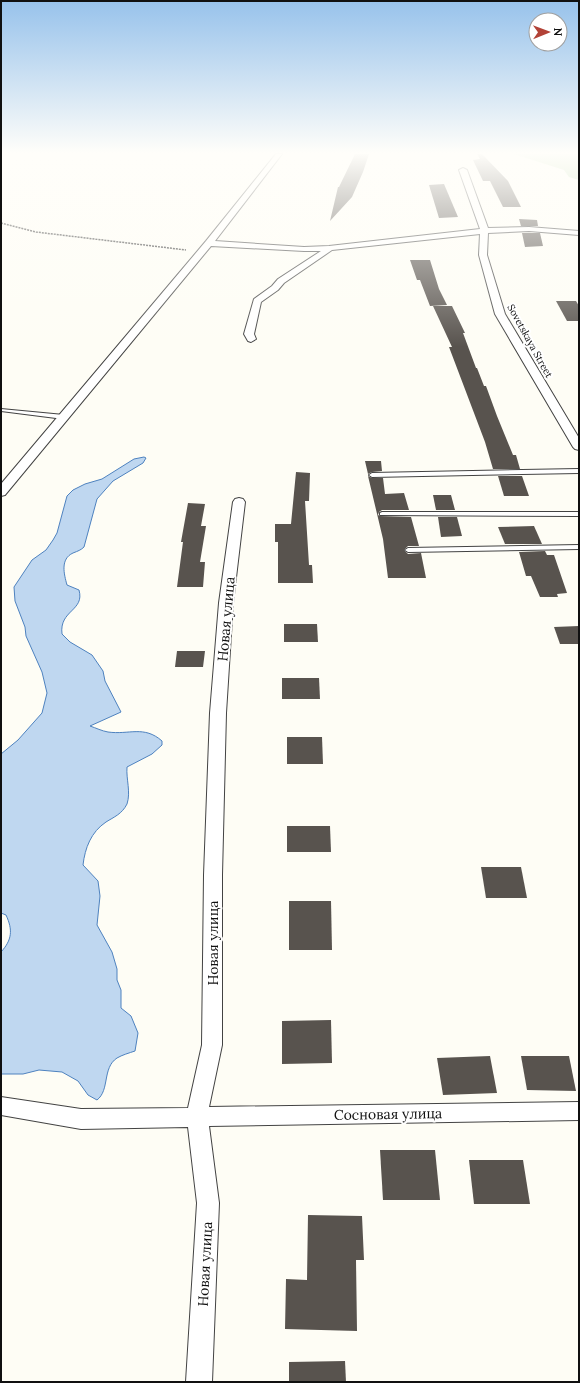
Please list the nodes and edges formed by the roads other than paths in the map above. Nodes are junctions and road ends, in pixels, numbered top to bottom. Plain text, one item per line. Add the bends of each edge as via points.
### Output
1 (228, 219) edge
2 (480, 219) edge
3 (485, 232) junction
4 (579, 233) edge
5 (209, 243) junction
6 (329, 248) junction
7 (251, 339) dead end
8 (1, 410) edge
9 (64, 417) junction
10 (579, 447) edge
11 (579, 471) edge
12 (372, 475) dead end
13 (1, 492) edge
14 (239, 502) dead end
15 (382, 514) dead end
16 (579, 514) edge
17 (579, 547) edge
18 (408, 550) dead end
19 (1, 1106) edge
20 (579, 1111) edge
21 (197, 1116) junction
22 (199, 1382) edge

1 - 5 street
2 - 3 street, Sovetskaya Street
3 - 4 street via 529,229
3 - 6 street
3 - 10 street, Sovetskaya Street via 483,255 500,314
5 - 6 street via 304,249
5 - 9 street
6 - 7 street via 257,301 249,334
8 - 9 lane
9 - 13 street
11 - 12 lane
14 - 21 street, Новая улица via 226,603 218,714 213,875 212,1045
15 - 16 lane
17 - 18 lane
19 - 21 street, Сосновая улица via 81,1119
20 - 21 street, Сосновая улица
21 - 22 street, Новая улица via 208,1203

